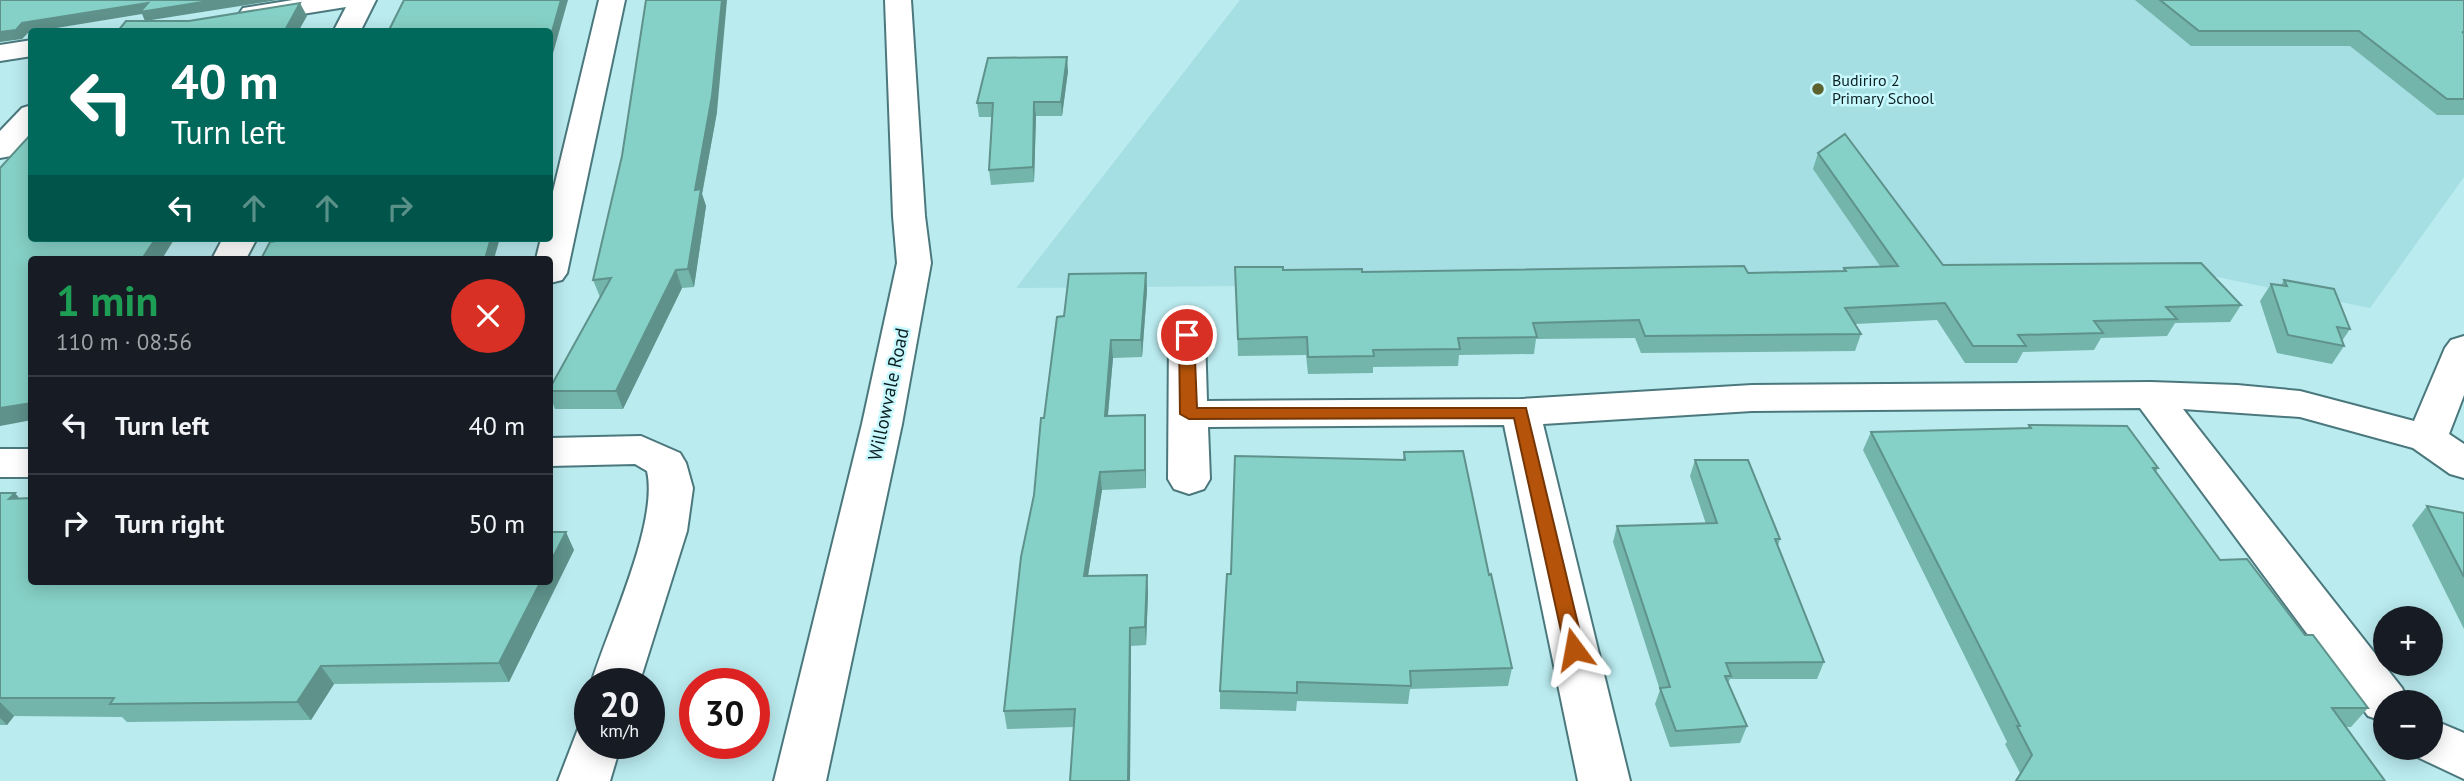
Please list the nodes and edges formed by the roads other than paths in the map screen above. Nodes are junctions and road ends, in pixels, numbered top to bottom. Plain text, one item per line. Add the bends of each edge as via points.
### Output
1 (344, 0) edge
2 (363, 0) edge
3 (612, 0) edge
4 (898, 0) edge
5 (223, 19) edge
6 (348, 28) edge
7 (28, 49) edge
8 (0, 53) edge
9 (28, 118) edge
10 (0, 149) edge
11 (553, 260) edge
12 (1187, 335) dead end
13 (2464, 349) edge
14 (2151, 396) junction
15 (1521, 412) junction
16 (1189, 414) junction
17 (2427, 438) junction
18 (553, 452) edge
19 (0, 463) edge
20 (28, 463) edge
21 (2464, 464) edge
22 (1189, 479) dead end
23 (620, 668) edge
24 (2376, 690) edge
25 (2443, 746) edge
26 (2464, 757) edge
27 (591, 759) edge
28 (584, 781) edge
29 (800, 781) edge
30 (1604, 781) edge

1 - 5 street
2 - 6 street
3 - 11 street
4 - 29 street, Willowvale Road via 914,263
7 - 8 street
9 - 10 street
12 - 16 street
13 - 17 street
14 - 15 street via 1752,398
14 - 17 street via 2300,404
14 - 24 street
15 - 16 street
15 - 30 street
16 - 22 street
17 - 21 street
18 - 23 street via 641,450 666,463 671,488 665,531
19 - 20 street
25 - 26 street
27 - 28 street

